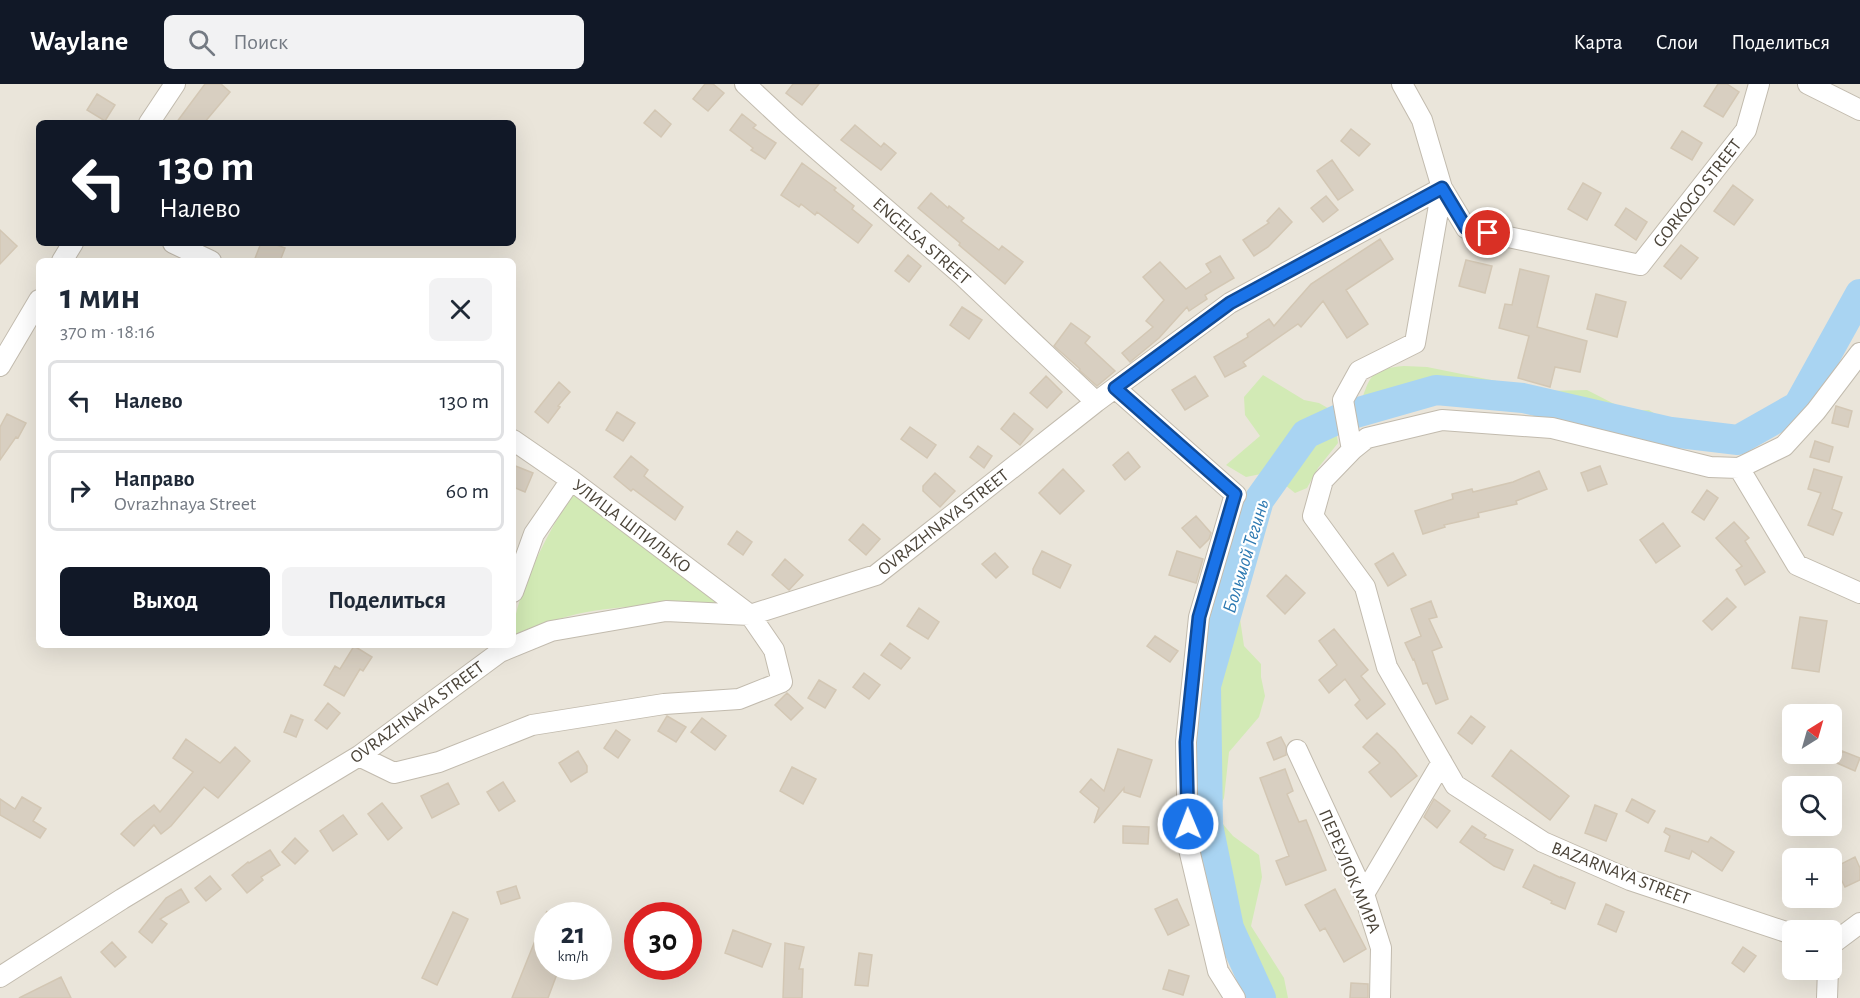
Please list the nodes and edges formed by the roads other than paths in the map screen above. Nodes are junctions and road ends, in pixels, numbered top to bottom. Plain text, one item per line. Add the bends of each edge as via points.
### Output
1 (175, 84) edge
2 (745, 84) edge
3 (1402, 84) edge
4 (1759, 84) edge
5 (1808, 84) edge
6 (1860, 110) edge
7 (151, 120) edge
8 (1442, 188) junction
9 (179, 246) edge
10 (205, 258) edge
11 (36, 305) edge
12 (1856, 358) edge
13 (0, 366) edge
14 (1115, 388) junction
15 (1096, 402) junction
16 (516, 442) edge
17 (1352, 449) junction
18 (1739, 468) junction
19 (571, 480) junction
20 (516, 584) edge
21 (1860, 593) edge
22 (750, 615) junction
23 (516, 643) edge
24 (500, 649) edge
25 (1298, 750) dead end
26 (359, 756) junction
27 (1442, 762) junction
28 (1364, 894) junction
29 (1860, 923) edge
30 (1782, 931) edge
31 (1842, 936) edge
32 (0, 977) edge
33 (1828, 980) edge
34 (1234, 998) edge
35 (1380, 998) edge
36 (1827, 998) edge

1 - 7 street
2 - 15 street, ENGELSA STREET via 963,276
3 - 8 street via 1422,120
4 - 8 street, GORKOGO STREET via 1746,130 1640,265 1466,228
5 - 6 street
8 - 14 street, OVRAZHNAYA STREET via 1230,303
8 - 17 street via 1415,343 1359,371 1343,400
9 - 10 street
11 - 13 street
12 - 18 street via 1784,446
14 - 15 street, OVRAZHNAYA STREET
14 - 34 street via 1236,494 1199,617 1186,742 1188,845 1218,971
15 - 22 street, OVRAZHNAYA STREET via 876,575
16 - 19 street, УЛИЦА ШПИЛЬКО
17 - 18 street, BAZARNAYA STREET via 1367,438 1442,420 1552,428 1710,467
17 - 27 street, BAZARNAYA STREET via 1323,480 1313,516 1365,587 1387,667
18 - 21 street via 1797,565
19 - 20 street via 534,534
19 - 22 street, УЛИЦА ШПИЛЬКО
22 - 23 street, OVRAZHNAYA STREET via 666,611 551,631
22 - 26 street, УЛИЦА ШПИЛЬКО via 774,650 782,682 739,699 664,704 532,725 439,762 394,773
24 - 26 street, OVRAZHNAYA STREET
25 - 28 street, ПЕРЕУЛОК МИРА
26 - 32 street, OVRAZHNAYA STREET
27 - 28 street
27 - 30 street, BAZARNAYA STREET via 1455,784 1543,842 1630,880
28 - 35 street, ПЕРЕУЛОК МИРА via 1382,948
29 - 31 street
33 - 36 street

